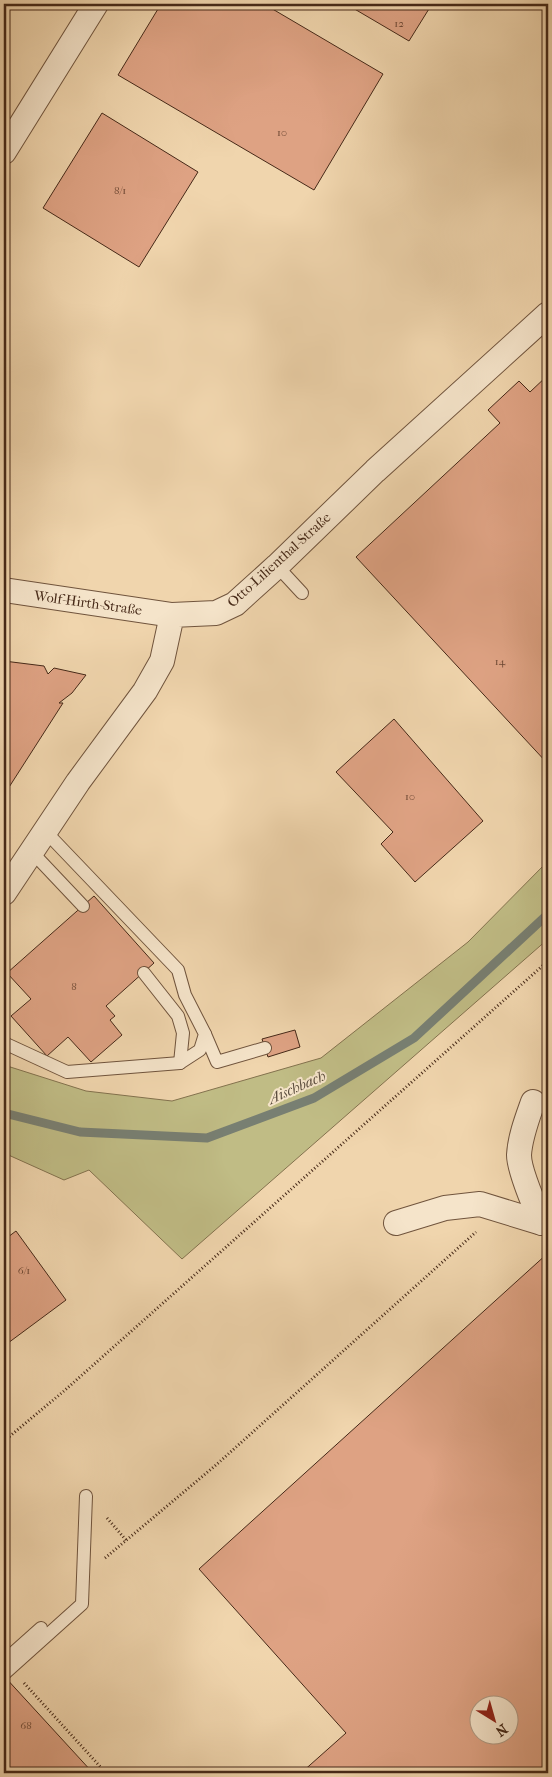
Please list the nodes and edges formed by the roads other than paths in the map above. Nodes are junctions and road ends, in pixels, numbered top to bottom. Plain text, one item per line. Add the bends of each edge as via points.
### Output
1 (96, 4) edge
2 (4, 152) edge
3 (548, 314) edge
4 (277, 566) junction
5 (4, 590) edge
6 (302, 592) dead end
7 (172, 615) junction
8 (45, 831) junction
9 (31, 851) junction
10 (4, 892) edge
11 (83, 906) dead end
12 (144, 973) dead end
13 (205, 1034) junction
14 (4, 1043) edge
15 (265, 1048) dead end
16 (180, 1062) junction
17 (533, 1102) dead end
18 (396, 1223) dead end
19 (6, 1667) edge

1 - 2 street
3 - 4 street, Otto-Lilienthal-Straße via 375,471
4 - 6 lane
4 - 7 street, Otto-Lilienthal-Straße via 235,604 216,613
5 - 7 street, Wolf-Hirth-Straße
7 - 8 street via 162,661 145,691
8 - 9 street
8 - 13 lane via 178,970 185,995
9 - 10 street
9 - 11 lane
12 - 16 lane via 178,1016 183,1033
13 - 15 lane via 217,1062
13 - 16 lane via 200,1050
14 - 16 lane via 67,1072
17 - 18 street via 519,1157 542,1223 480,1204 445,1208
19 - 19 lane via 82,1604 86,1496 73,1601

